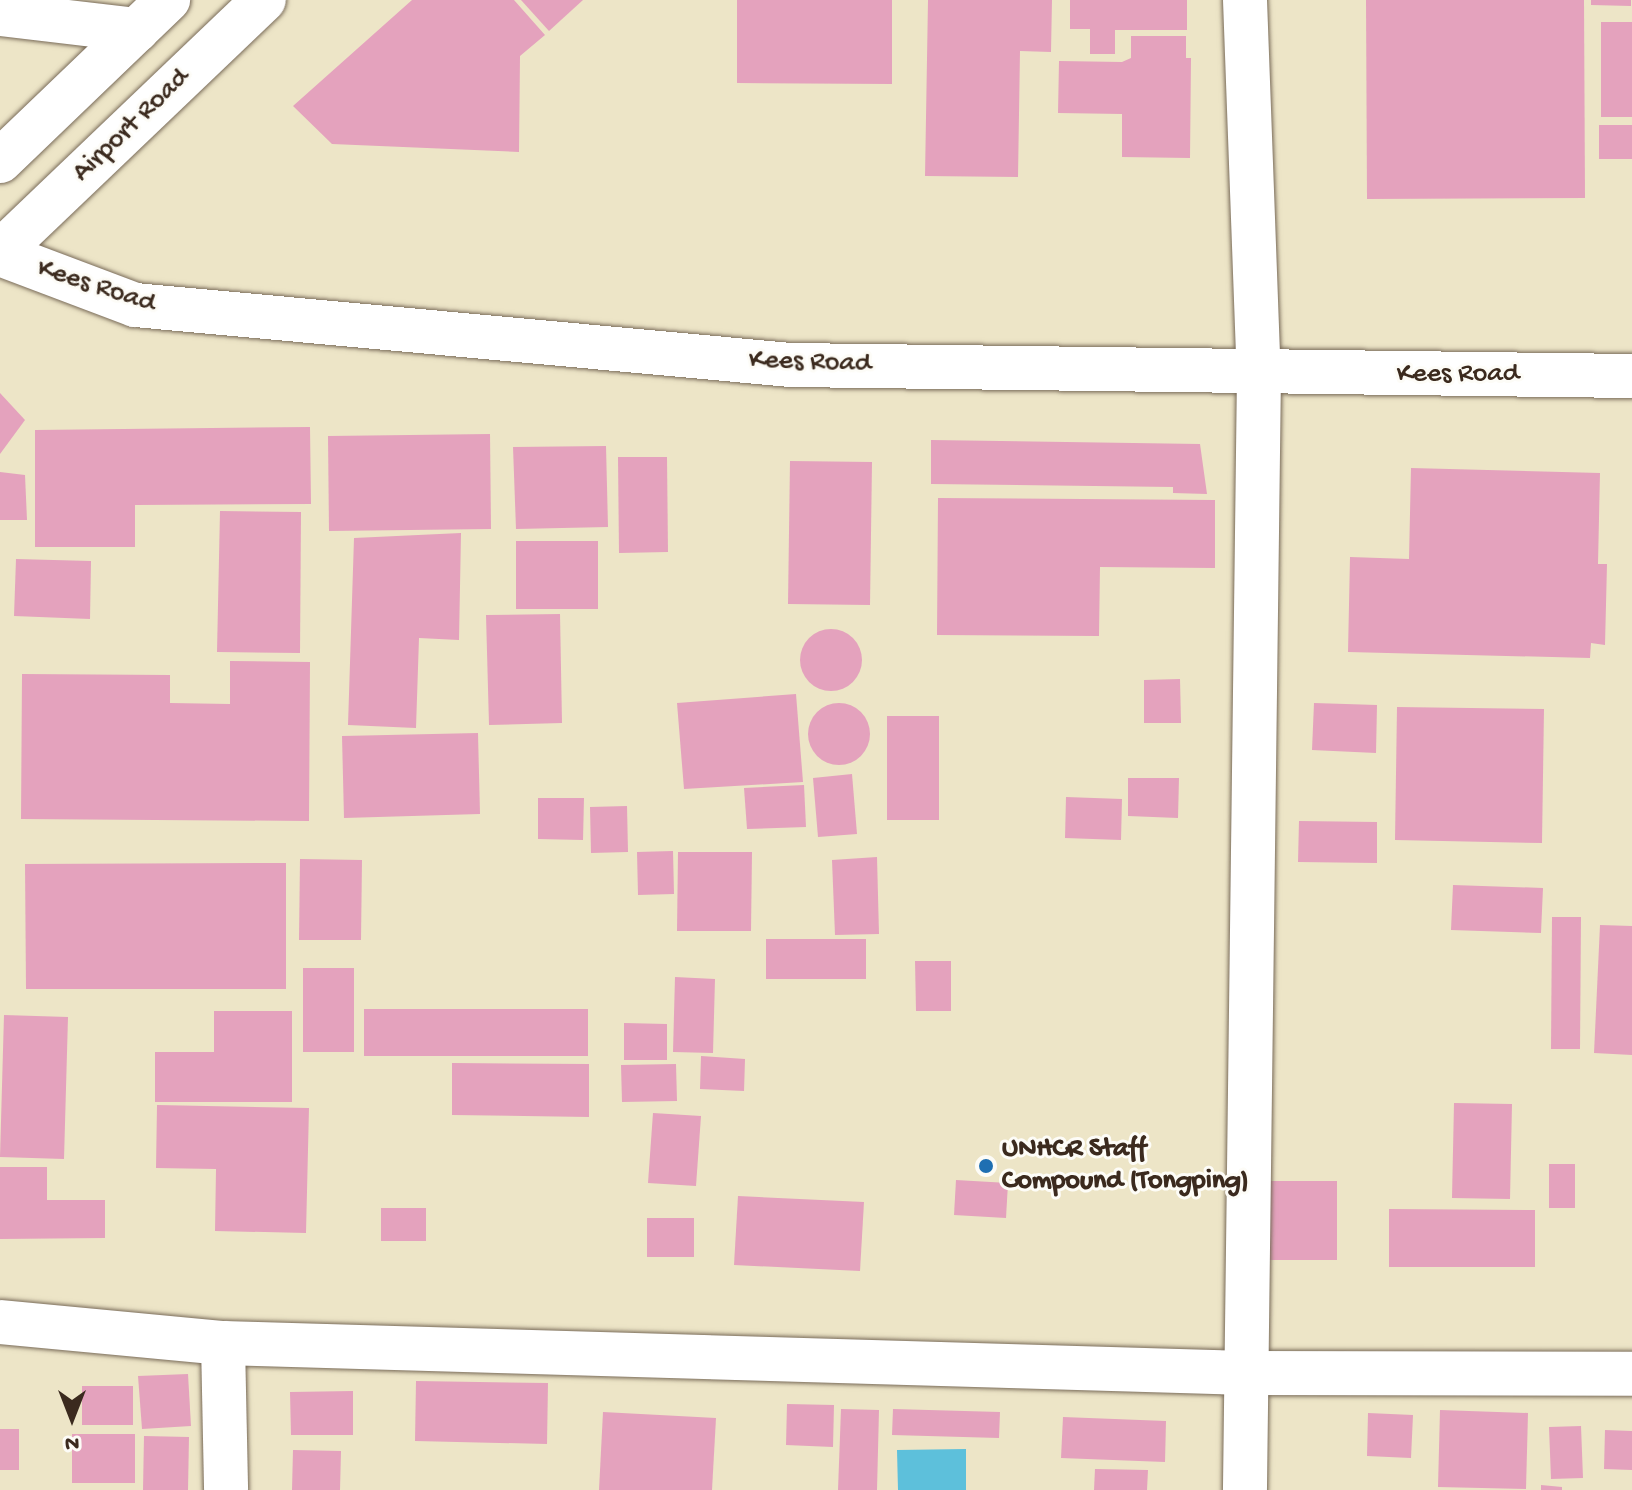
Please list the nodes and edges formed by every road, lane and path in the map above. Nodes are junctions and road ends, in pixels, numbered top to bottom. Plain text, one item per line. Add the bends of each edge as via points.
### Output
1 (264, 0) edge
2 (1245, 0) edge
3 (0, 14) edge
4 (152, 15) edge
5 (0, 161) edge
6 (0, 253) edge
7 (1259, 373) junction
8 (1632, 376) edge
9 (0, 1322) edge
10 (223, 1343) junction
11 (1247, 1373) junction
12 (1632, 1374) edge
13 (226, 1490) edge
14 (1245, 1490) edge

1 - 6 street, Airport Road
2 - 7 street
3 - 4 street
4 - 5 street
6 - 7 street, Kees Road via 135,305 208,315 791,365
7 - 8 street, Kees Road
7 - 11 street
9 - 10 street
10 - 11 street
10 - 13 street
11 - 12 street
11 - 14 street

